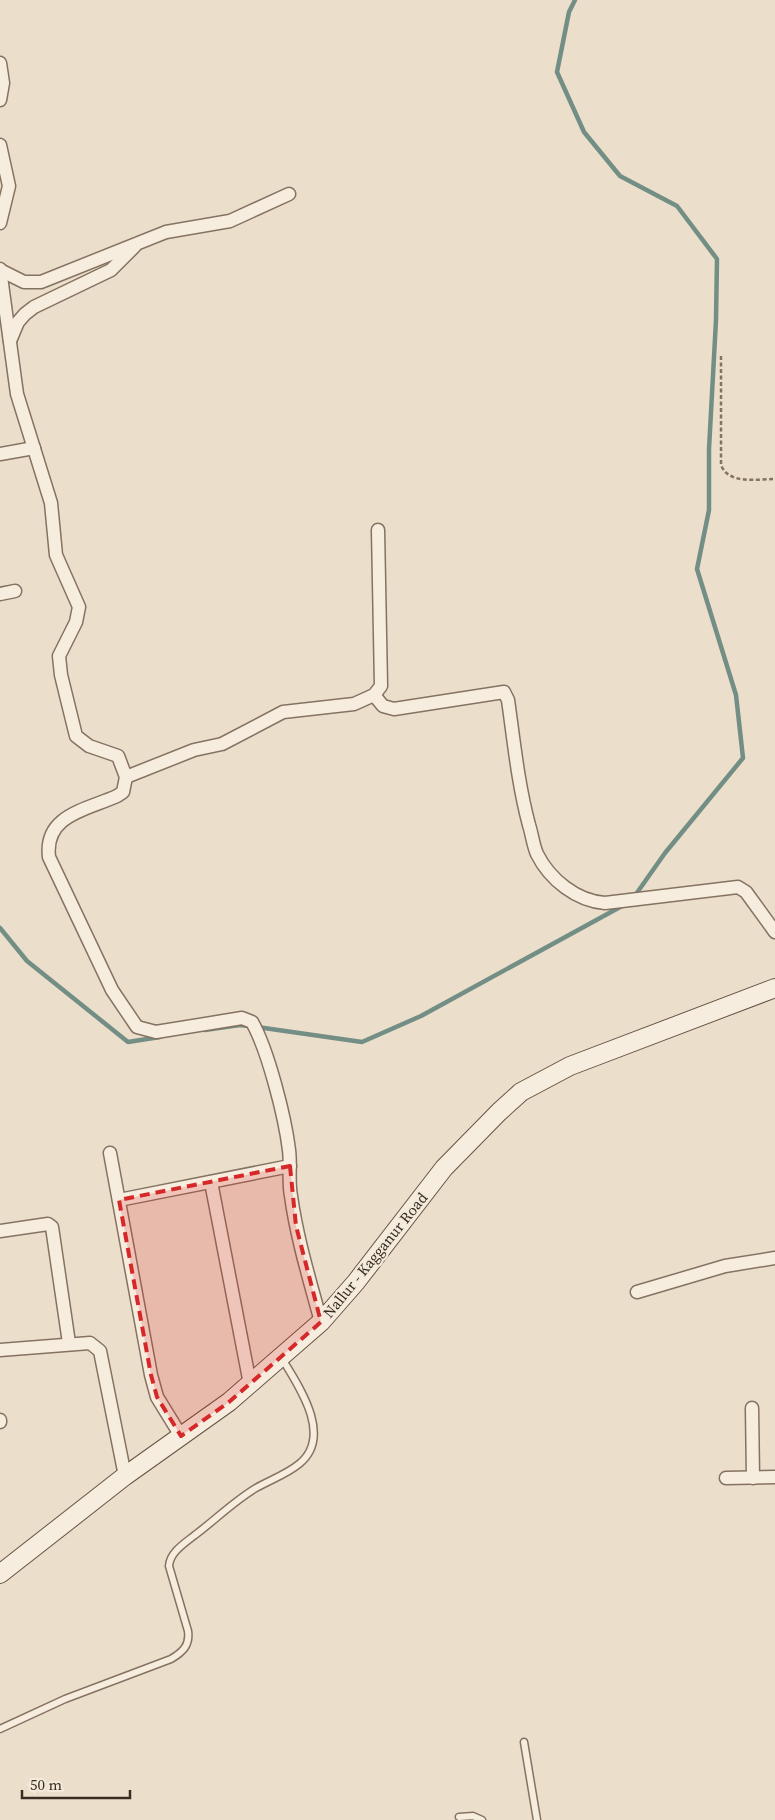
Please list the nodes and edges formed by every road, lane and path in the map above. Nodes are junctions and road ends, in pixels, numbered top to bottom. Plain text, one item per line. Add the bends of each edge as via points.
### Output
1 (0, 63) edge
2 (0, 100) edge
3 (0, 145) edge
4 (289, 194) dead end
5 (0, 223) edge
6 (138, 243) junction
7 (0, 269) edge
8 (10, 342) junction
9 (722, 356) dead end
10 (34, 448) junction
11 (0, 454) edge
12 (775, 479) edge
13 (378, 530) dead end
14 (15, 591) dead end
15 (0, 594) edge
16 (374, 695) junction
17 (126, 777) junction
18 (775, 932) edge
19 (775, 988) edge
20 (110, 1153) dead end
21 (290, 1166) junction
22 (210, 1182) junction
23 (119, 1200) junction
24 (0, 1231) edge
25 (775, 1258) edge
26 (637, 1292) dead end
27 (321, 1322) junction
28 (69, 1343) junction
29 (0, 1350) edge
30 (281, 1357) junction
31 (250, 1384) junction
32 (752, 1408) dead end
33 (181, 1436) junction
34 (125, 1476) junction
35 (775, 1477) edge
36 (726, 1478) dead end
37 (753, 1478) junction
38 (0, 1574) edge
39 (0, 1729) edge
40 (524, 1742) dead end
41 (458, 1817) dead end
42 (482, 1820) edge
43 (537, 1820) edge

1 - 2 street via 3,76
3 - 5 street via 9,186
4 - 6 street via 230,221 166,232
6 - 7 street via 41,282 24,282
6 - 8 street via 111,270 24,314
7 - 8 street
8 - 10 street via 17,394
9 - 12 path via 721,465 724,472 736,478
10 - 11 street
10 - 17 street via 51,504 56,555 79,607 79,615 59,656 58,665 76,736 88,746 118,756
13 - 16 street via 380,686
14 - 15 street
16 - 17 street via 347,706 283,712 222,744 194,750
16 - 18 street via 383,706 394,709 504,692 508,700 521,792 537,853 554,879 579,896 592,902 605,902 738,887 746,892
17 - 21 street via 123,792 62,820 53,828 49,857 112,990 137,1027 156,1032 242,1018 252,1022 281,1112
19 - 27 main road, Nallur - Kagganur Road via 570,1066 521,1092 444,1168
20 - 23 street
21 - 22 street
21 - 27 street via 290,1194 296,1226
22 - 23 street
22 - 31 street
23 - 33 street via 153,1383 157,1397
24 - 28 street via 48,1224 52,1227
25 - 26 street via 725,1266
27 - 30 main road, Nallur - Kagganur Road
28 - 29 street
28 - 34 street via 90,1343 100,1351
30 - 31 main road, Nallur - Kagganur Road
30 - 39 lane via 308,1410 313,1444 300,1464 254,1489 180,1546 169,1560 188,1630 189,1638 184,1650 171,1659
31 - 33 main road, Nallur - Kagganur Road
32 - 37 street
33 - 34 main road, Nallur - Kagganur Road
34 - 38 main road, Nallur - Kagganur Road
35 - 37 street
36 - 37 street
40 - 43 lane
41 - 42 lane via 473,1816

